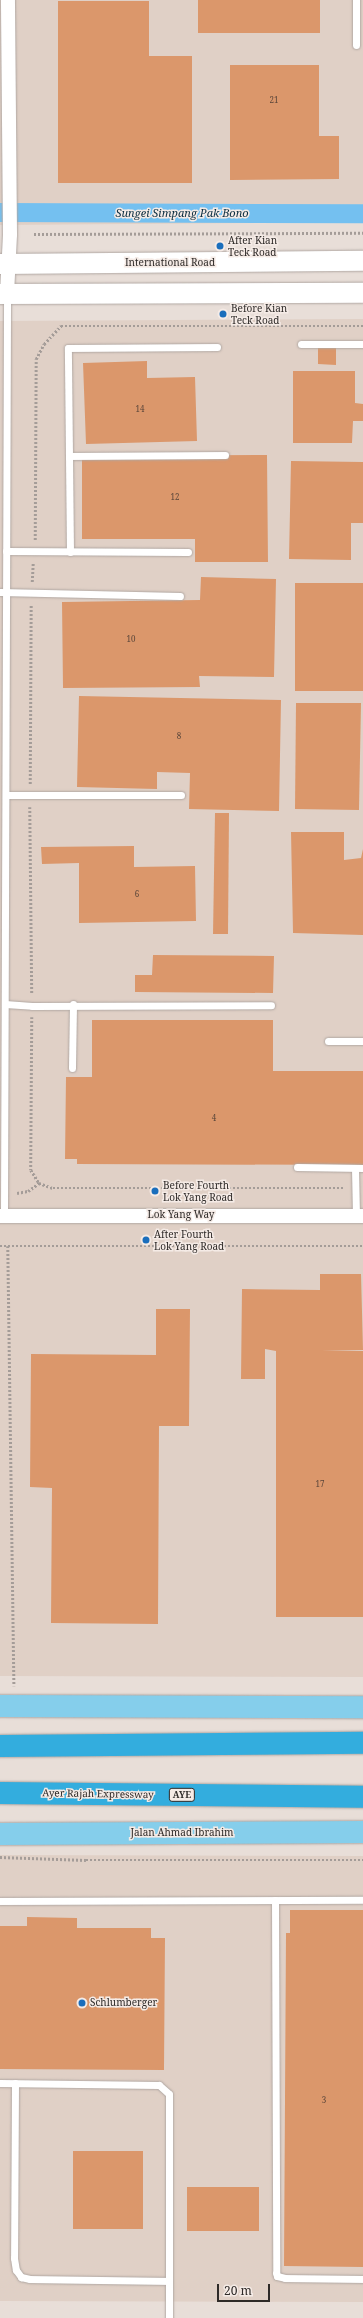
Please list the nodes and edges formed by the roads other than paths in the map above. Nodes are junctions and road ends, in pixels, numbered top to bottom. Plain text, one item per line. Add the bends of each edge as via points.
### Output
1 (8, 0) edge
2 (356, 0) edge
3 (356, 45) dead end
4 (363, 261) edge
5 (4, 264) edge
6 (363, 293) edge
7 (4, 294) edge
8 (301, 344) dead end
9 (363, 344) edge
10 (216, 347) dead end
11 (3, 447) edge
12 (225, 455) dead end
13 (69, 456) junction
14 (3, 469) edge
15 (6, 551) junction
16 (70, 552) junction
17 (188, 552) dead end
18 (3, 592) edge
19 (180, 596) dead end
20 (3, 712) edge
21 (6, 795) junction
22 (181, 795) dead end
23 (3, 829) edge
24 (2, 957) edge
25 (5, 1004) junction
26 (73, 1004) junction
27 (271, 1005) dead end
28 (328, 1041) dead end
29 (363, 1041) edge
30 (72, 1068) dead end
31 (2, 1071) edge
32 (297, 1167) dead end
33 (359, 1168) edge
34 (2, 1216) edge
35 (359, 1216) edge
36 (0, 1706) edge
37 (363, 1707) edge
38 (363, 1743) edge
39 (0, 1746) edge
40 (0, 1793) edge
41 (363, 1797) edge
42 (363, 1832) edge
43 (0, 1834) edge
44 (275, 1900) junction
45 (363, 1900) edge
46 (0, 1901) edge
47 (0, 2083) edge
48 (15, 2083) junction
49 (363, 2279) edge
50 (170, 2281) junction
51 (170, 2318) edge

1 - 5 street via 10,232
2 - 3 lane
4 - 5 main road, International Road
5 - 7 street
6 - 7 main road
7 - 11 lane
8 - 9 lane
10 - 13 lane via 68,348
11 - 14 lane
12 - 13 lane
13 - 16 lane
14 - 15 lane
15 - 16 lane
15 - 18 lane
16 - 17 lane
18 - 19 lane
18 - 20 lane
20 - 21 lane
21 - 22 lane
21 - 23 lane
23 - 24 lane
24 - 25 lane
25 - 26 lane
25 - 31 lane
26 - 27 lane
26 - 30 lane
28 - 29 lane
31 - 34 lane
32 - 33 lane
33 - 35 lane via 356,1188
34 - 35 street, Lok Yang Way
36 - 37 main road
38 - 39 highway
40 - 41 highway, Ayer Rajah Expressway / AYE
42 - 43 main road, Jalan Ahmad Ibrahim
44 - 45 lane
44 - 46 lane
44 - 49 lane via 276,2273 285,2278
47 - 48 lane
48 - 50 lane via 14,2258 16,2270 21,2277
48 - 50 lane via 159,2084 165,2088 169,2094
50 - 51 lane

